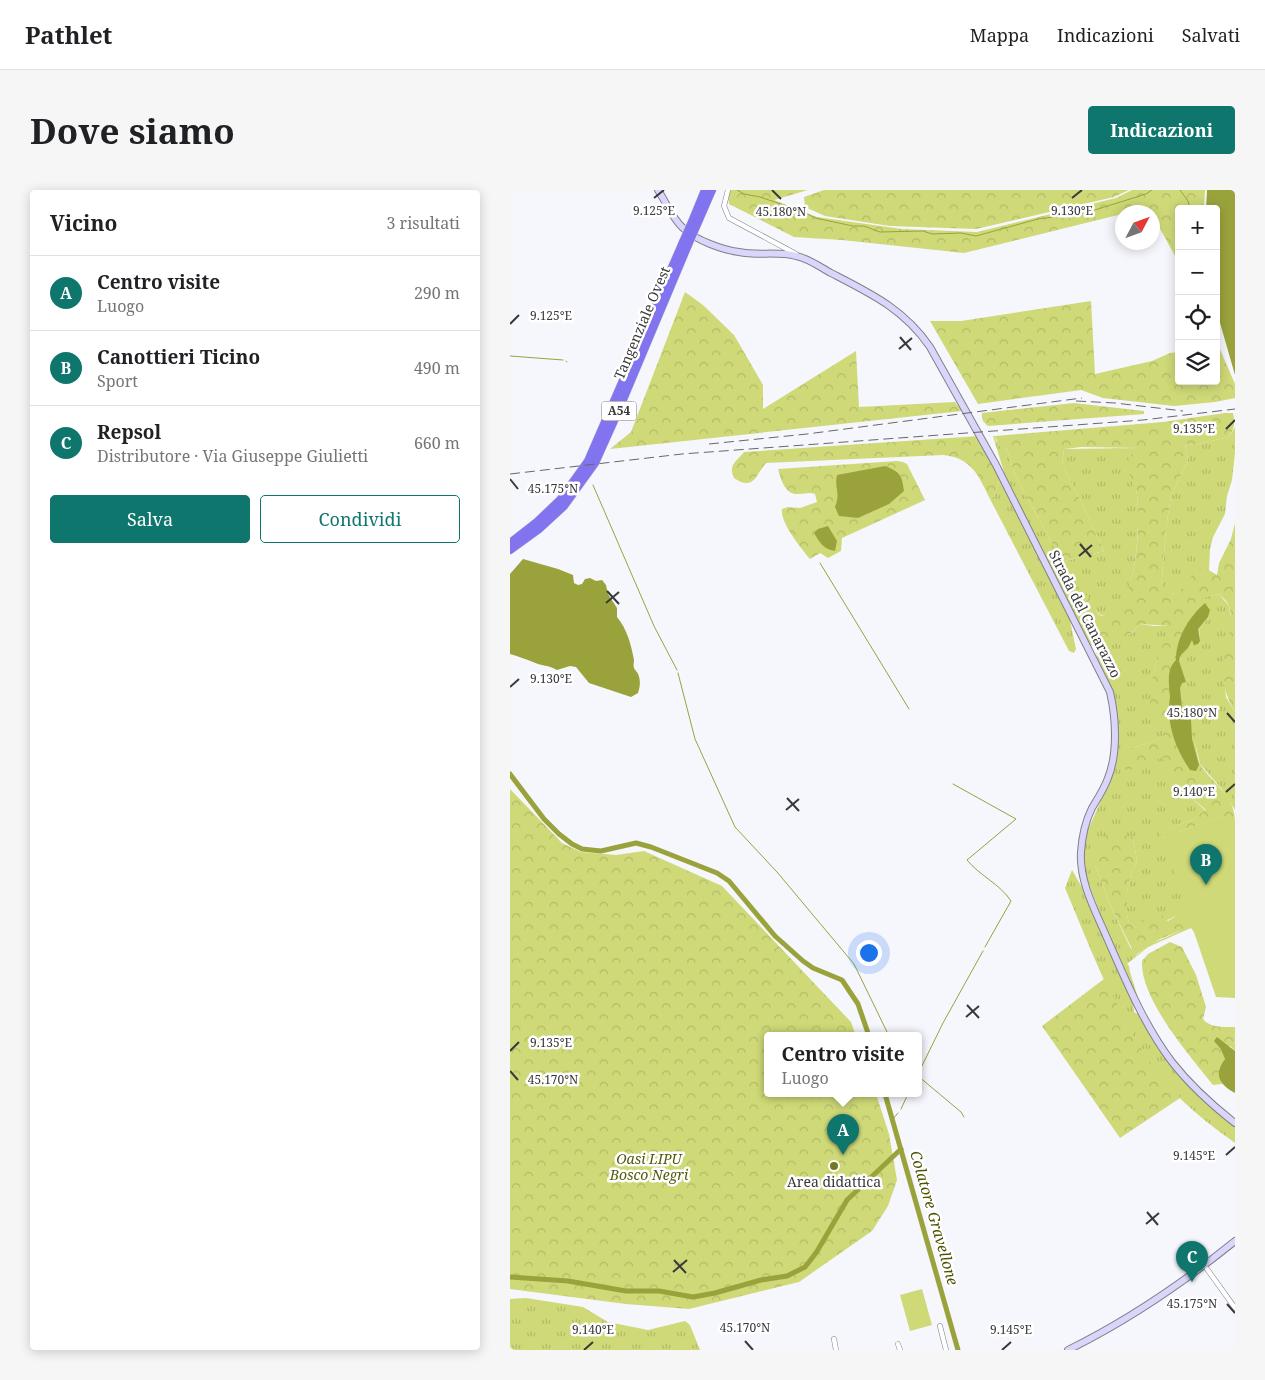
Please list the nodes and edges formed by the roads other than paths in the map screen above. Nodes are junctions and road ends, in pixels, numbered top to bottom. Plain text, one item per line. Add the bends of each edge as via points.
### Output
1 (658, 190) edge
2 (705, 190) edge
3 (712, 190) edge
4 (728, 190) edge
5 (696, 218) junction
6 (776, 243) junction
7 (686, 244) junction
8 (777, 254) junction
9 (799, 256) junction
10 (510, 543) edge
11 (510, 550) edge
12 (1235, 1122) edge
13 (1235, 1241) edge
14 (1207, 1268) dead end
15 (1234, 1305) edge
16 (940, 1326) dead end
17 (834, 1338) dead end
18 (898, 1344) dead end
19 (836, 1350) edge
20 (900, 1350) edge
21 (946, 1350) edge
22 (1068, 1350) edge

1 - 8 street via 683,229 697,237 739,253
2 - 5 highway, Tangenziale Ovest / A54
3 - 5 highway, Tangenziale Ovest / A54
4 - 6 street via 724,206 729,218
5 - 7 highway, Tangenziale Ovest / A54, bridge
6 - 8 street
6 - 9 street
7 - 10 highway, Tangenziale Ovest / A54 via 588,461 560,500
7 - 11 highway, Tangenziale Ovest / A54 via 595,463 564,506 539,530
8 - 9 street
9 - 12 street, Strada del Canarazzo via 892,307 919,330 980,435 1104,677 1114,715 1112,767 1084,830 1081,853 1085,885 1129,990 1162,1046 1186,1078
13 - 22 street via 1156,1301
14 - 15 street
16 - 21 street
17 - 19 street
18 - 20 street

